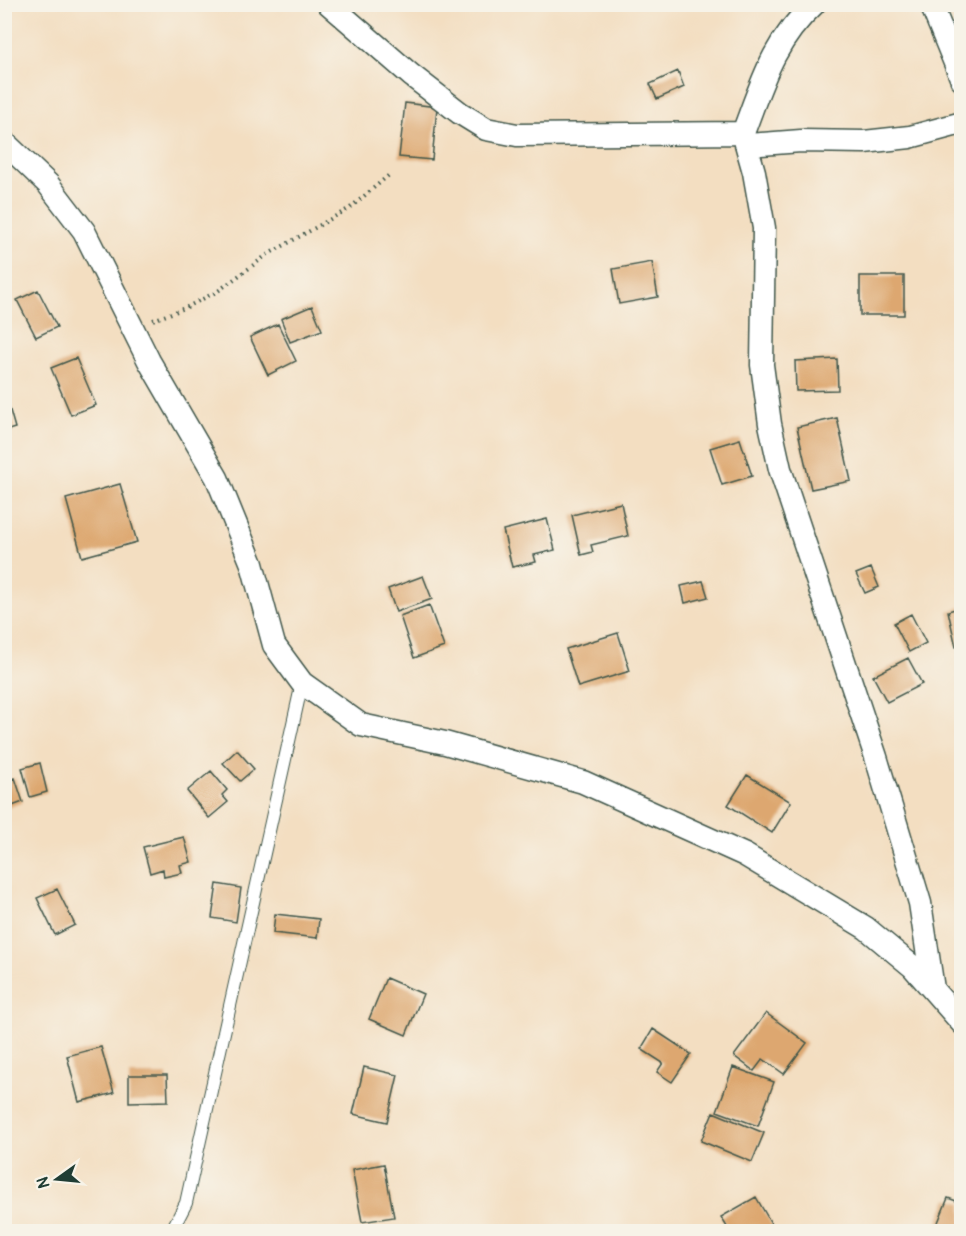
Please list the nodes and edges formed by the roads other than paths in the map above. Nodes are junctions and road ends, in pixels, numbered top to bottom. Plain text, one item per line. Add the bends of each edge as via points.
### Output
1 (329, 4) edge
2 (814, 4) edge
3 (932, 4) edge
4 (962, 80) edge
5 (962, 123) edge
6 (746, 139) junction
7 (4, 142) edge
8 (302, 683) junction
9 (933, 989) junction
10 (962, 1023) edge
11 (171, 1232) edge

1 - 6 street via 411,75 486,129 517,135
2 - 6 street via 784,38 769,63
3 - 4 street
5 - 6 street via 910,137 864,142
6 - 9 street via 764,228 762,365 770,424 780,469 920,903
7 - 8 street via 48,184 84,231 149,361 217,478 252,564 274,645
8 - 9 street via 361,725 445,743 583,782 745,855 866,928
8 - 11 lane via 186,1203
9 - 10 street

